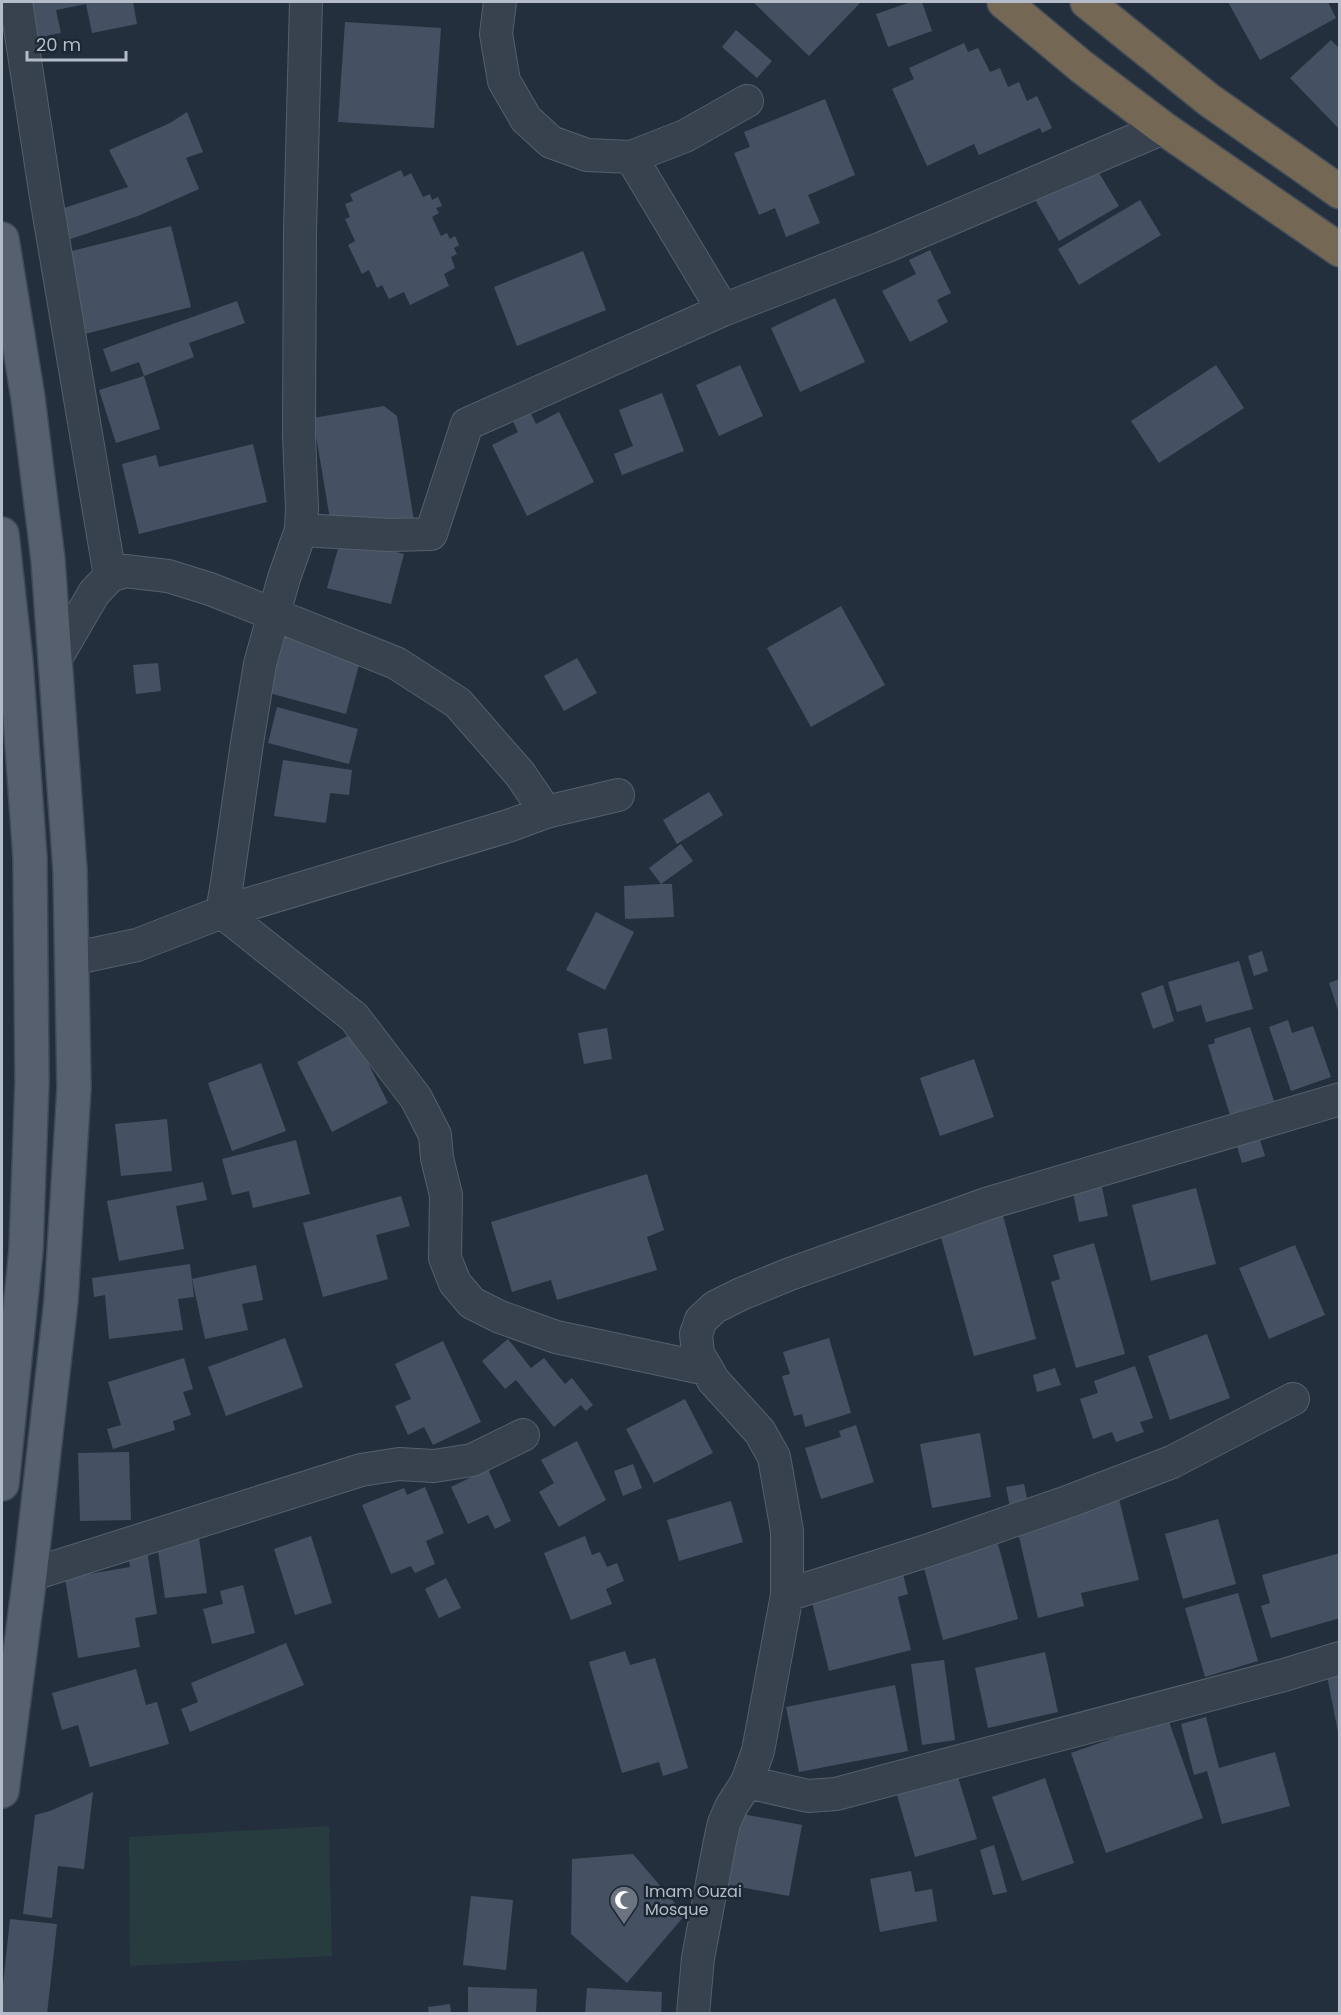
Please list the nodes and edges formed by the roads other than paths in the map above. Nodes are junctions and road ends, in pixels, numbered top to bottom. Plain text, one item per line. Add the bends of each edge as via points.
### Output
1 (16, 2) edge
2 (306, 2) edge
3 (500, 2) edge
4 (1004, 2) edge
5 (1087, 2) edge
6 (747, 101) dead end
7 (1162, 128) junction
8 (631, 157) junction
9 (1340, 192) edge
10 (2, 239) edge
11 (1340, 250) edge
12 (723, 310) junction
13 (301, 530) junction
14 (2, 534) edge
15 (110, 576) junction
16 (273, 614) junction
17 (55, 660) junction
18 (618, 795) dead end
19 (546, 812) junction
20 (222, 912) junction
21 (72, 959) junction
22 (1340, 1099) edge
23 (10, 1325) edge
24 (706, 1370) junction
25 (1293, 1399) dead end
26 (523, 1435) dead end
27 (2, 1484) edge
28 (30, 1575) junction
29 (787, 1595) junction
30 (1340, 1658) edge
31 (747, 1782) junction
32 (2, 1791) edge
33 (693, 2013) edge

1 - 15 street
2 - 13 street via 300,231
3 - 8 street via 496,34 504,81 526,119 551,142 587,154
4 - 7 highway
5 - 9 highway via 1209,100
6 - 8 street via 685,136
7 - 11 highway
7 - 12 street via 882,248
8 - 12 street
10 - 17 main road via 31,421 48,560
12 - 13 street via 467,424 431,534 390,536
13 - 16 street
14 - 23 main road via 30,858 32,1082 26,1250
15 - 16 street via 125,571 168,576
15 - 17 street via 94,593
16 - 19 street via 396,663 458,703 520,774
16 - 20 street via 249,732
17 - 21 main road via 70,870
18 - 19 street
19 - 20 street
20 - 21 street via 137,945
20 - 24 street via 354,1017 416,1098 435,1135 446,1195 446,1258 455,1283 472,1303 555,1337
21 - 28 main road via 74,1088 61,1300
22 - 24 street via 989,1203 741,1294 715,1307 701,1320 696,1334 698,1353
23 - 27 main road
24 - 29 street via 760,1432 774,1457 787,1531
25 - 29 street via 1173,1462 1070,1501
26 - 28 street via 472,1460 362,1470
28 - 32 main road
29 - 31 street via 758,1751
30 - 31 street via 836,1794 808,1796
31 - 33 street via 724,1823 698,1958

